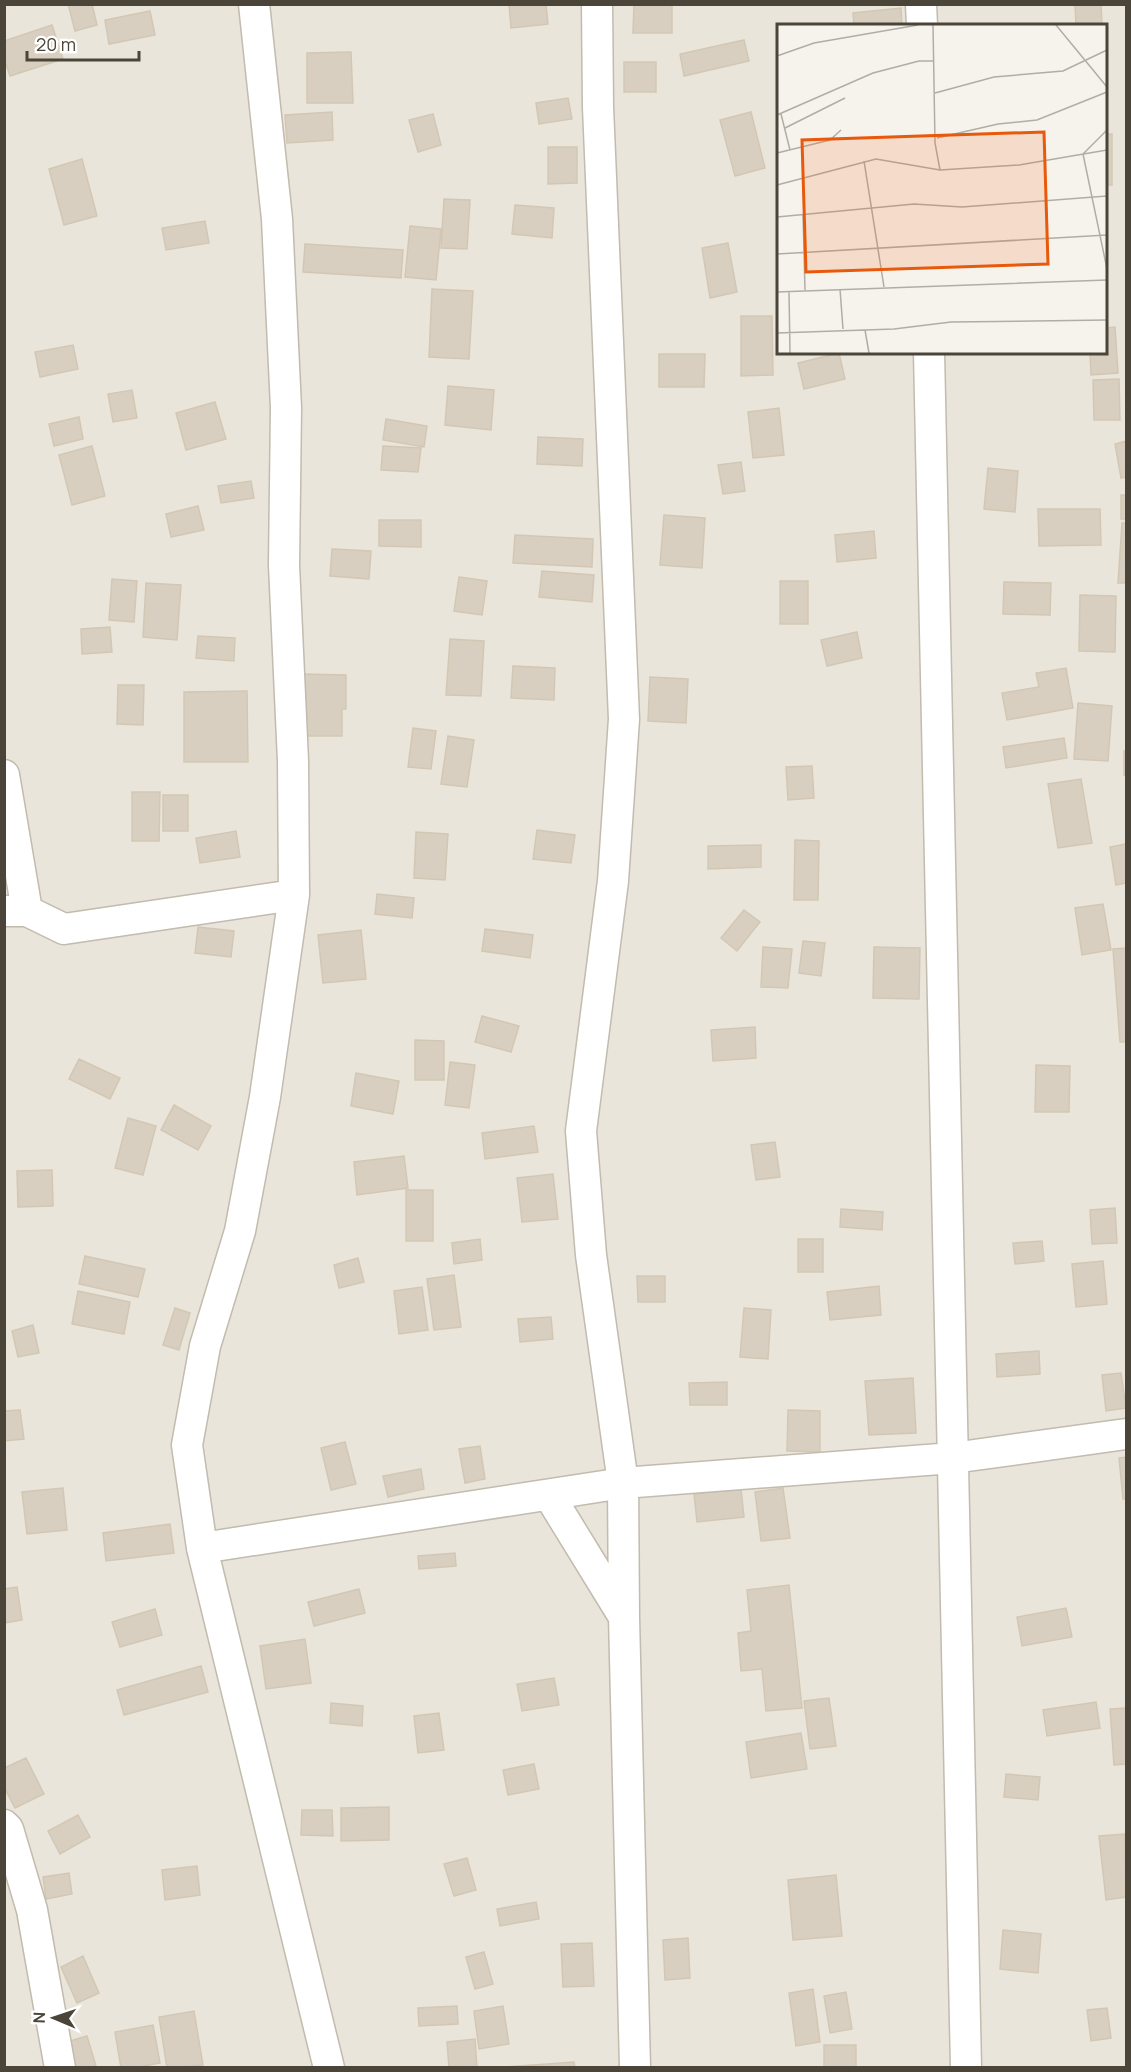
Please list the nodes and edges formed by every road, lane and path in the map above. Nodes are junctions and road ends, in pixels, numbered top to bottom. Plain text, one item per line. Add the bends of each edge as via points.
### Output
1 (254, 4) edge
2 (597, 4) edge
3 (921, 4) edge
4 (922, 24) edge
5 (929, 354) edge
6 (4, 775) edge
7 (294, 895) junction
8 (16, 911) edge
9 (1126, 1434) edge
10 (953, 1458) junction
11 (623, 1483) junction
12 (549, 1495) junction
13 (202, 1548) junction
14 (624, 1617) junction
15 (4, 1825) edge
16 (60, 2067) edge
17 (329, 2067) edge
18 (635, 2067) edge
19 (966, 2067) edge

1 - 7 street via 277,219 286,408 284,565 293,761
2 - 11 street via 624,719 613,881 581,1131 591,1255
3 - 4 street
5 - 10 street
6 - 8 street
7 - 8 street via 64,929
7 - 13 street via 265,1097 242,1220 205,1346 187,1445
9 - 10 street
10 - 11 street
10 - 19 street
11 - 12 street
11 - 14 street
12 - 13 street
12 - 14 street
13 - 17 street
14 - 18 street
15 - 16 street via 32,1910

